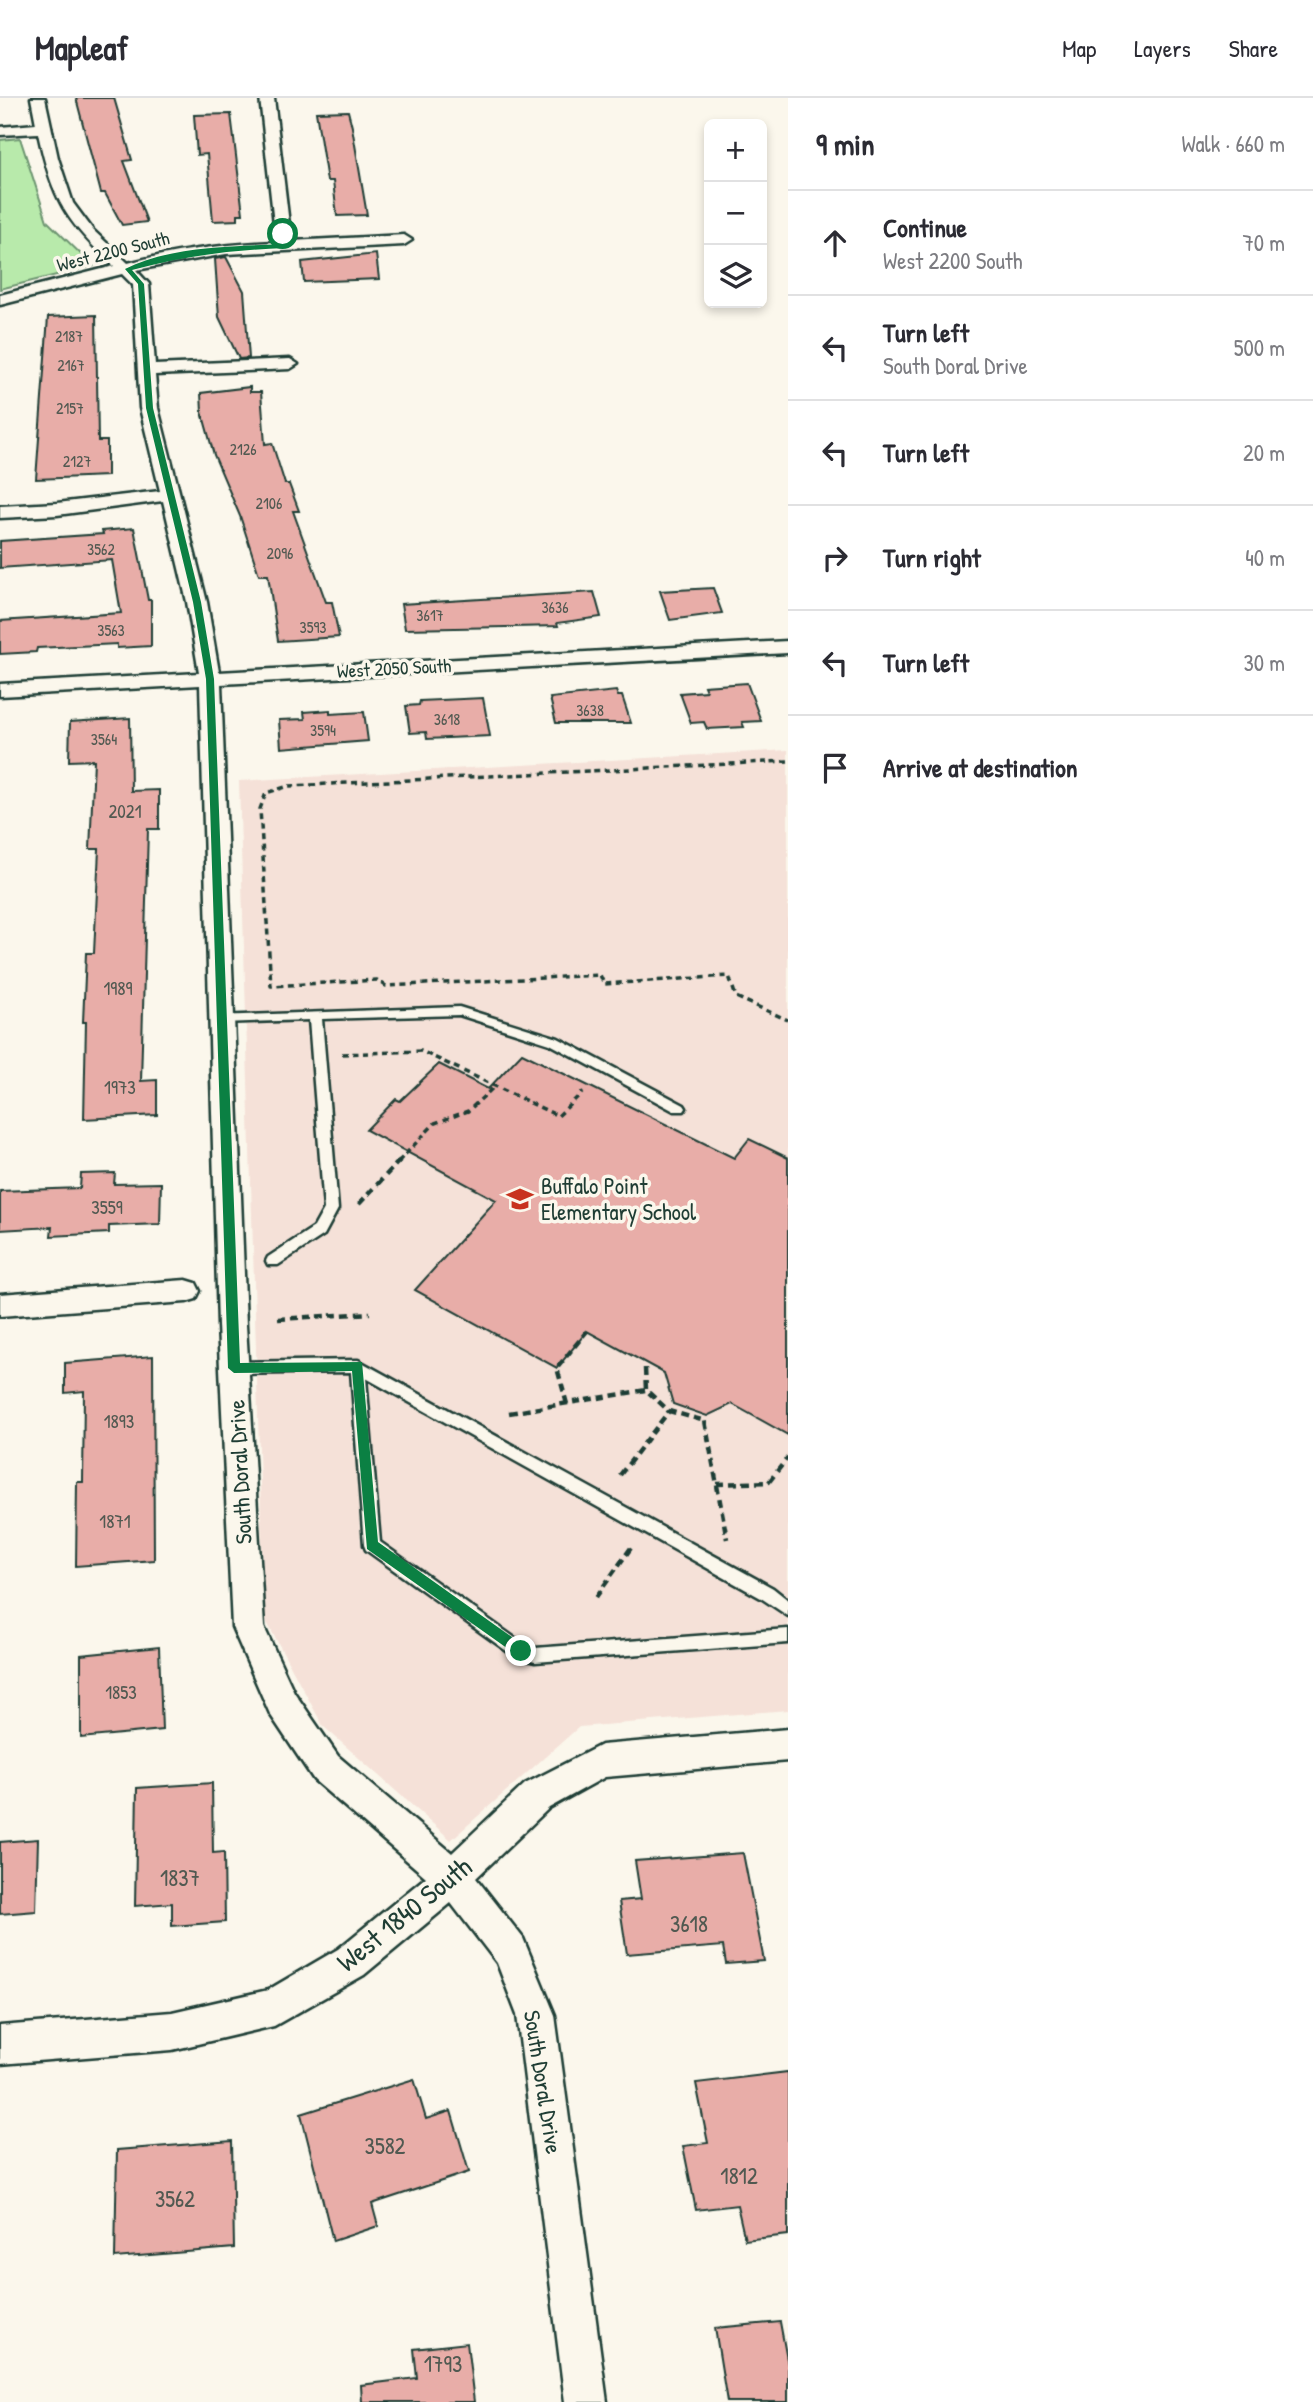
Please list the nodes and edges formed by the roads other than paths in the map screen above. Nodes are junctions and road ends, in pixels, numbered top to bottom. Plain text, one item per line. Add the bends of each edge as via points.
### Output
1 (38, 98) edge
2 (267, 98) edge
3 (45, 128) junction
4 (0, 131) edge
5 (404, 240) dead end
6 (285, 246) junction
7 (128, 269) junction
8 (0, 300) edge
9 (290, 364) dead end
10 (146, 370) junction
11 (169, 495) junction
12 (0, 512) edge
13 (788, 647) edge
14 (210, 679) junction
15 (0, 690) edge
16 (315, 1015) junction
17 (220, 1018) junction
18 (679, 1108) dead end
19 (273, 1261) dead end
20 (186, 1291) dead end
21 (0, 1305) edge
22 (358, 1366) junction
23 (234, 1368) junction
24 (788, 1609) edge
25 (788, 1636) edge
26 (788, 1745) edge
27 (453, 1877) junction
28 (0, 2045) edge
29 (586, 2402) edge

1 - 3 street, South Doral Drive
2 - 6 street
3 - 4 street
3 - 7 street, South Doral Drive via 71,212 97,243
5 - 6 street, West 2200 South
6 - 7 street, West 2200 South via 170,257
7 - 8 street, West 2200 South
7 - 10 street, South Doral Drive via 141,284
9 - 10 street
10 - 11 street, South Doral Drive via 149,408
11 - 12 street
11 - 14 street, South Doral Drive via 197,602
13 - 14 street, West 2050 South
14 - 15 street, West 2050 South
14 - 17 street, South Doral Drive
16 - 17 lane
16 - 18 lane via 459,1011 554,1041
16 - 19 lane via 331,1209 319,1231
17 - 23 street, South Doral Drive
20 - 21 street
22 - 23 lane
22 - 24 lane via 767,1593
22 - 25 lane via 372,1545 521,1651 535,1655
23 - 27 street, South Doral Drive via 248,1627 282,1703 326,1768
26 - 27 street, West 1840 South via 601,1761 537,1797
27 - 28 street, West 1840 South via 351,1962 274,2007 172,2031
27 - 29 street, South Doral Drive via 510,1951 536,2015

